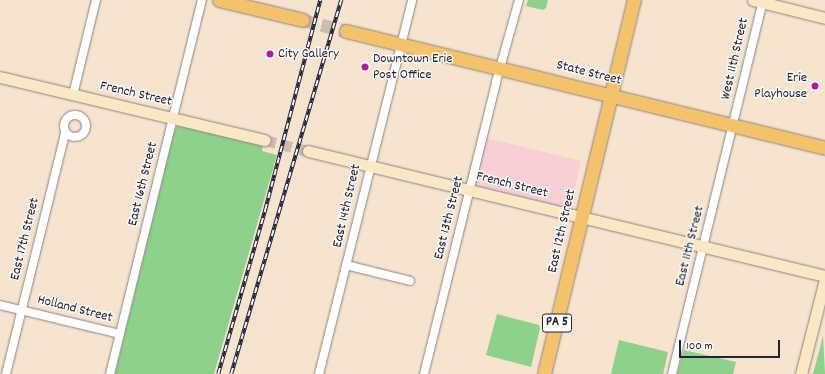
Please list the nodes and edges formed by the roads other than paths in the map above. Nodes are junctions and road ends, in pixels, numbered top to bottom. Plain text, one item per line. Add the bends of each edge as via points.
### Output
1 (96, 0) edge
2 (202, 0) edge
3 (218, 0) edge
4 (412, 0) edge
5 (519, 0) edge
6 (634, 0) edge
7 (759, 1) edge
8 (825, 18) edge
9 (303, 20) tunnel mouth
10 (346, 31) tunnel mouth
11 (400, 44) junction
12 (501, 68) junction
13 (0, 77) edge
14 (73, 94) junction
15 (611, 95) junction
16 (173, 118) junction
17 (733, 125) junction
18 (65, 134) dead end
19 (265, 140) tunnel mouth
20 (825, 148) edge
21 (308, 151) tunnel mouth
22 (370, 166) junction
23 (469, 190) junction
24 (582, 218) junction
25 (703, 247) junction
26 (346, 265) junction
27 (825, 278) edge
28 (410, 281) dead end
29 (0, 305) edge
30 (21, 310) junction
31 (120, 334) junction
32 (6, 374) edge
33 (110, 374) edge
34 (319, 374) edge
35 (424, 374) edge
36 (544, 374) edge
37 (672, 374) edge
38 (801, 374) edge

1 - 14 street
2 - 16 street, East 16th Street
3 - 9 main road
4 - 11 street, East 14th Street
5 - 12 street, East 13th Street
6 - 15 main road, PA 5
7 - 8 main road
7 - 17 street, West 11th Street
10 - 11 main road, State Street
11 - 12 main road, State Street
11 - 22 street, East 14th Street
12 - 15 main road, State Street
12 - 23 street, East 13th Street
13 - 14 main road, French Street
14 - 16 main road, French Street
15 - 17 main road, State Street
15 - 24 main road, East 12th Street / PA 5
16 - 19 main road, French Street
16 - 31 street, East 16th Street
17 - 20 main road, State Street
17 - 25 street, East 11th Street
18 - 30 street, East 17th Street
21 - 22 main road, French Street
22 - 23 main road, French Street
22 - 26 street, East 14th Street
23 - 24 main road, French Street
23 - 35 street, East 13th Street
24 - 25 main road, French Street
24 - 36 main road, East 12th Street / PA 5
25 - 27 main road, French Street
25 - 37 street, East 11th Street
26 - 28 street
26 - 34 street, East 14th Street
27 - 38 main road
29 - 30 street, Holland Street
30 - 31 street, Holland Street
30 - 32 street, East 17th Street
31 - 33 street, East 16th Street

